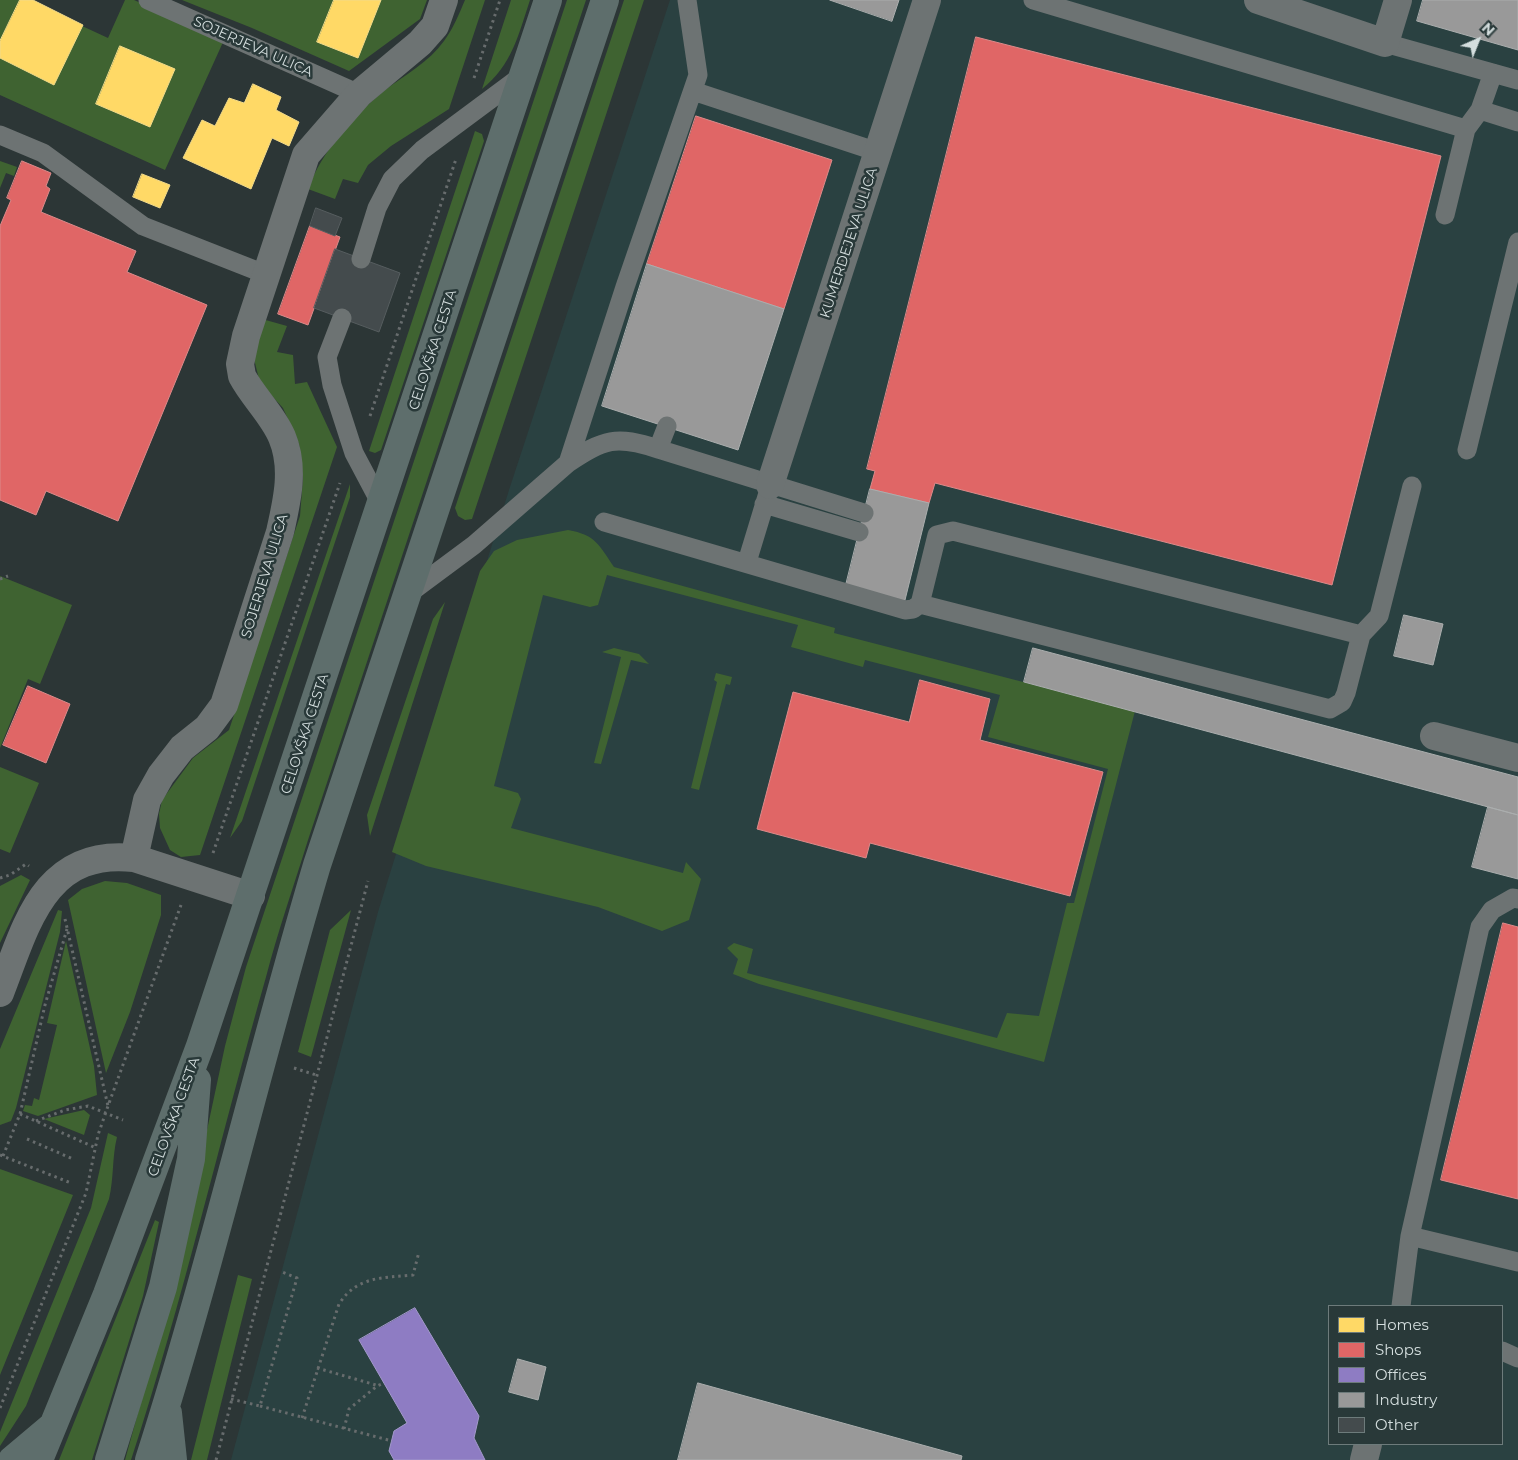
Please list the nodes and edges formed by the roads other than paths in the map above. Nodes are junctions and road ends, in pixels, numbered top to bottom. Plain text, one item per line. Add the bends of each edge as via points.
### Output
1 (148, 0) edge
2 (444, 0) edge
3 (548, 0) edge
4 (605, 0) edge
5 (687, 0) edge
6 (927, 0) edge
7 (1033, 0) edge
8 (1258, 0) edge
9 (1398, 0) edge
10 (1385, 43) junction
11 (1493, 73) junction
12 (524, 74) junction
13 (1518, 80) edge
14 (693, 91) junction
15 (359, 94) junction
16 (1480, 110) junction
17 (1518, 122) edge
18 (1466, 129) junction
19 (0, 135) edge
20 (878, 152) junction
21 (1445, 215) dead end
22 (1518, 242) edge
23 (362, 259) dead end
24 (265, 274) junction
25 (342, 318) dead end
26 (667, 426) dead end
27 (658, 449) junction
28 (1467, 450) dead end
29 (568, 463) junction
30 (1412, 486) dead end
31 (767, 495) junction
32 (381, 504) junction
33 (864, 513) dead end
34 (604, 522) dead end
35 (859, 532) dead end
36 (747, 562) junction
37 (408, 594) junction
38 (920, 604) junction
39 (1361, 635) junction
40 (1434, 736) dead end
41 (1518, 758) edge
42 (134, 858) junction
43 (251, 896) junction
44 (1518, 899) edge
45 (0, 993) edge
46 (200, 1046) junction
47 (1410, 1236) junction
48 (1518, 1262) edge
49 (1400, 1305) edge
50 (1503, 1351) edge
51 (1518, 1358) edge
52 (167, 1404) junction
53 (53, 1425) junction
54 (1368, 1445) edge
55 (12, 1460) edge
56 (39, 1460) edge
57 (109, 1460) edge
58 (149, 1460) edge
59 (173, 1460) edge
60 (1364, 1460) edge

1 - 15 lane, SOJERJEVA ULICA
2 - 15 street, SOJERJEVA ULICA via 435,26
3 - 12 main road, CELOVŠKA CESTA
4 - 37 main road
5 - 14 lane via 698,75
6 - 20 street, KUMERDEJEVA ULICA
7 - 18 lane
8 - 10 street
9 - 10 street
10 - 11 lane
11 - 13 lane
11 - 16 lane
12 - 23 lane via 422,150 392,179 377,208
12 - 32 main road, CELOVŠKA CESTA
14 - 20 lane
14 - 29 lane via 631,291
15 - 24 street, SOJERJEVA ULICA via 306,156
16 - 17 lane
16 - 18 lane
18 - 21 lane
19 - 24 lane via 43,154 143,226
20 - 31 street, KUMERDEJEVA ULICA
22 - 28 lane
24 - 42 street, SOJERJEVA ULICA via 240,364 250,392 282,436 289,464 280,532 224,705 161,775 147,800
25 - 32 lane via 327,356 332,384 354,453
26 - 27 lane
27 - 29 lane via 632,440 612,441 592,447
27 - 31 lane
29 - 37 lane via 474,545
30 - 39 lane via 1379,616
31 - 33 lane
31 - 35 lane
31 - 36 lane
32 - 43 main road, CELOVŠKA CESTA
34 - 36 lane
36 - 38 lane via 772,573 905,610
37 - 52 main road via 314,874 196,1310
38 - 39 lane via 1330,709 1342,702 1346,693
38 - 39 lane via 930,533 953,531
40 - 41 street
42 - 43 street
42 - 45 street via 108,857 91,861 50,886 33,910
43 - 46 main road, CELOVŠKA CESTA
44 - 47 lane via 1513,898 1492,910 1480,927
46 - 53 main road, CELOVŠKA CESTA via 114,1276
46 - 57 main road via 191,1159 163,1287
47 - 48 lane
47 - 49 lane
50 - 51 lane
52 - 58 main road
52 - 59 main road
53 - 55 main road
53 - 56 main road, CELOVŠKA CESTA
54 - 60 street

